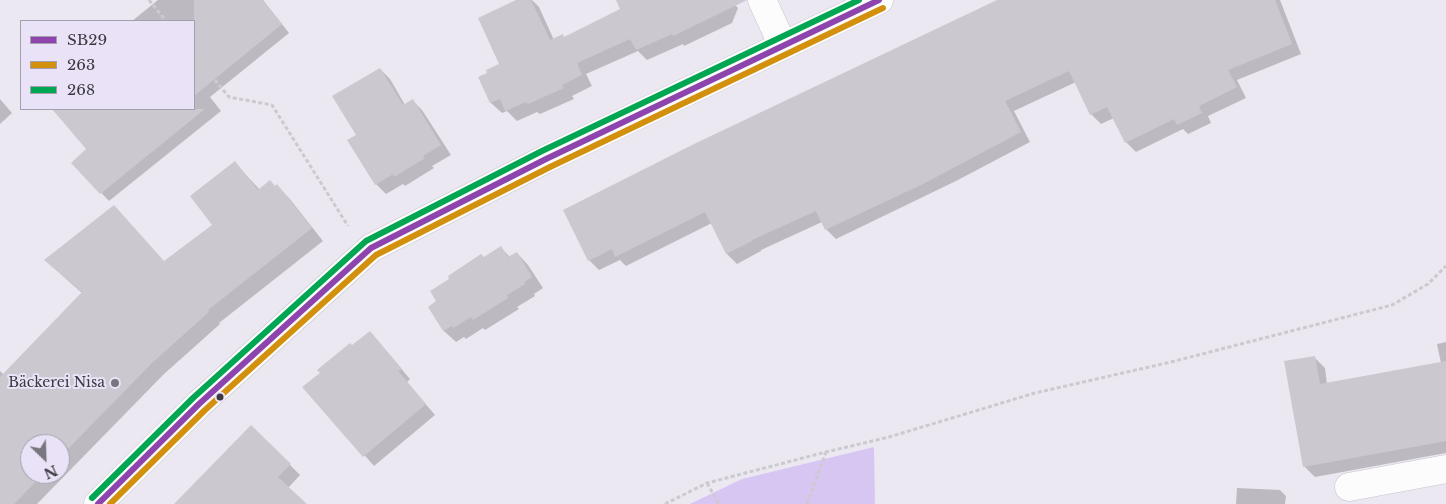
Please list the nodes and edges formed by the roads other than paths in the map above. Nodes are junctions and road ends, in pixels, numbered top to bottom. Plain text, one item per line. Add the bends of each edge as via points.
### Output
1 (762, 0) edge
2 (880, 0) edge
3 (784, 46) junction
4 (1446, 469) edge
5 (1348, 487) dead end
6 (98, 504) edge

1 - 3 main road
2 - 3 main road
3 - 6 main road via 371,248 199,404
4 - 5 main road

